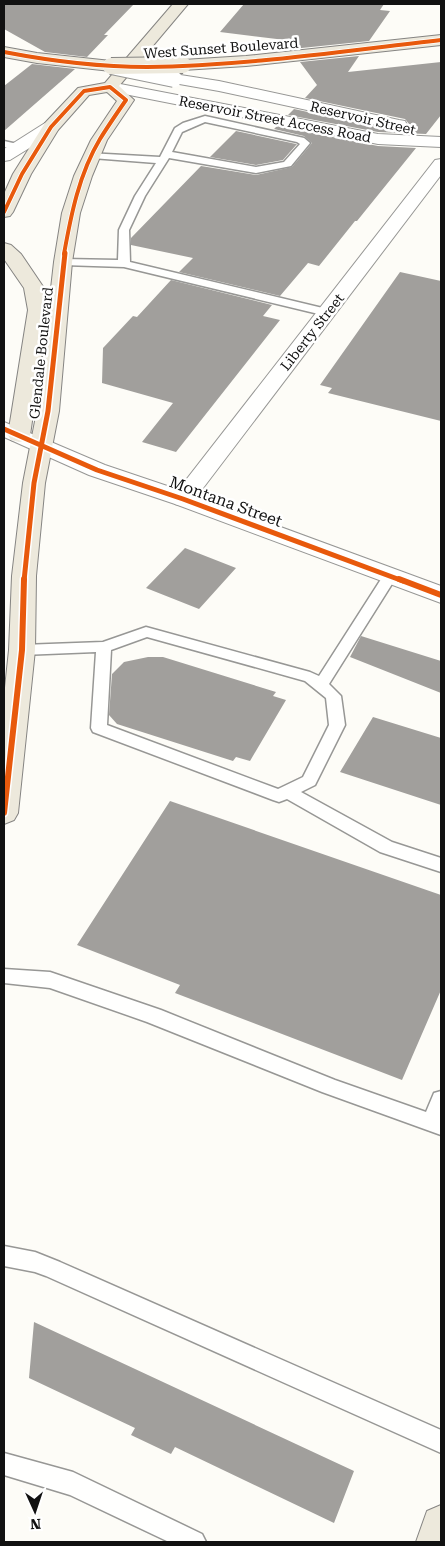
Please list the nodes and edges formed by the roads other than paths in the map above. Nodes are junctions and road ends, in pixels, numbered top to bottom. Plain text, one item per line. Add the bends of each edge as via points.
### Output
1 (181, 4) edge
2 (441, 40) edge
3 (4, 52) edge
4 (246, 61) junction
5 (111, 66) junction
6 (110, 87) junction
7 (284, 99) junction
8 (208, 113) junction
9 (51, 127) junction
10 (441, 138) edge
11 (441, 142) edge
12 (9, 149) edge
13 (92, 155) junction
14 (164, 157) junction
15 (441, 164) edge
16 (4, 212) edge
17 (4, 249) edge
18 (63, 262) junction
19 (124, 264) junction
20 (327, 312) junction
21 (11, 432) edge
22 (42, 444) junction
23 (183, 499) junction
24 (390, 576) junction
25 (441, 595) edge
26 (104, 647) junction
27 (22, 650) junction
28 (320, 686) junction
29 (288, 792) junction
30 (4, 813) edge
31 (441, 865) edge
32 (4, 976) edge
33 (441, 1099) edge
34 (436, 1124) edge
35 (4, 1256) edge
36 (441, 1442) edge
37 (4, 1464) edge
38 (441, 1525) edge
39 (194, 1542) edge
40 (436, 1542) edge

1 - 6 main road
2 - 4 main road, West Sunset Boulevard
3 - 5 main road, West Sunset Boulevard
4 - 5 main road, West Sunset Boulevard, bridge
4 - 7 street, Reservoir Street via 250,82
5 - 7 street, Reservoir Street, bridge
6 - 8 street, Reservoir Street Access Road
6 - 9 main road via 84,91
6 - 13 main road, Glendale Boulevard via 126,100
7 - 10 street, Reservoir Street via 406,126
8 - 11 street, Reservoir Street Access Road via 378,139
8 - 14 lane via 178,130
8 - 14 lane via 305,143 287,164 256,170
9 - 12 street
9 - 16 main road via 22,174
13 - 14 lane
13 - 18 main road, Glendale Boulevard via 71,213
14 - 19 lane via 124,230
15 - 20 street, Liberty Street
17 - 21 main road via 34,288 38,310
18 - 19 lane
18 - 22 main road, Glendale Boulevard
19 - 20 lane
20 - 23 street, Liberty Street
21 - 22 street, Montana Street
22 - 23 street, Montana Street via 97,470
22 - 27 main road, Glendale Boulevard via 34,484 24,576
23 - 24 street, Montana Street
24 - 25 street, Montana Street
24 - 28 lane
26 - 27 lane
26 - 28 lane via 146,632 310,677
26 - 29 lane via 99,728 279,796
27 - 30 main road, Glendale Boulevard
28 - 29 lane via 333,696 336,725 308,781
29 - 31 lane via 386,847
32 - 34 lane via 50,980 154,1016 329,1086
33 - 34 lane
35 - 36 lane via 54,1269
37 - 39 lane via 73,1484
38 - 40 main road

